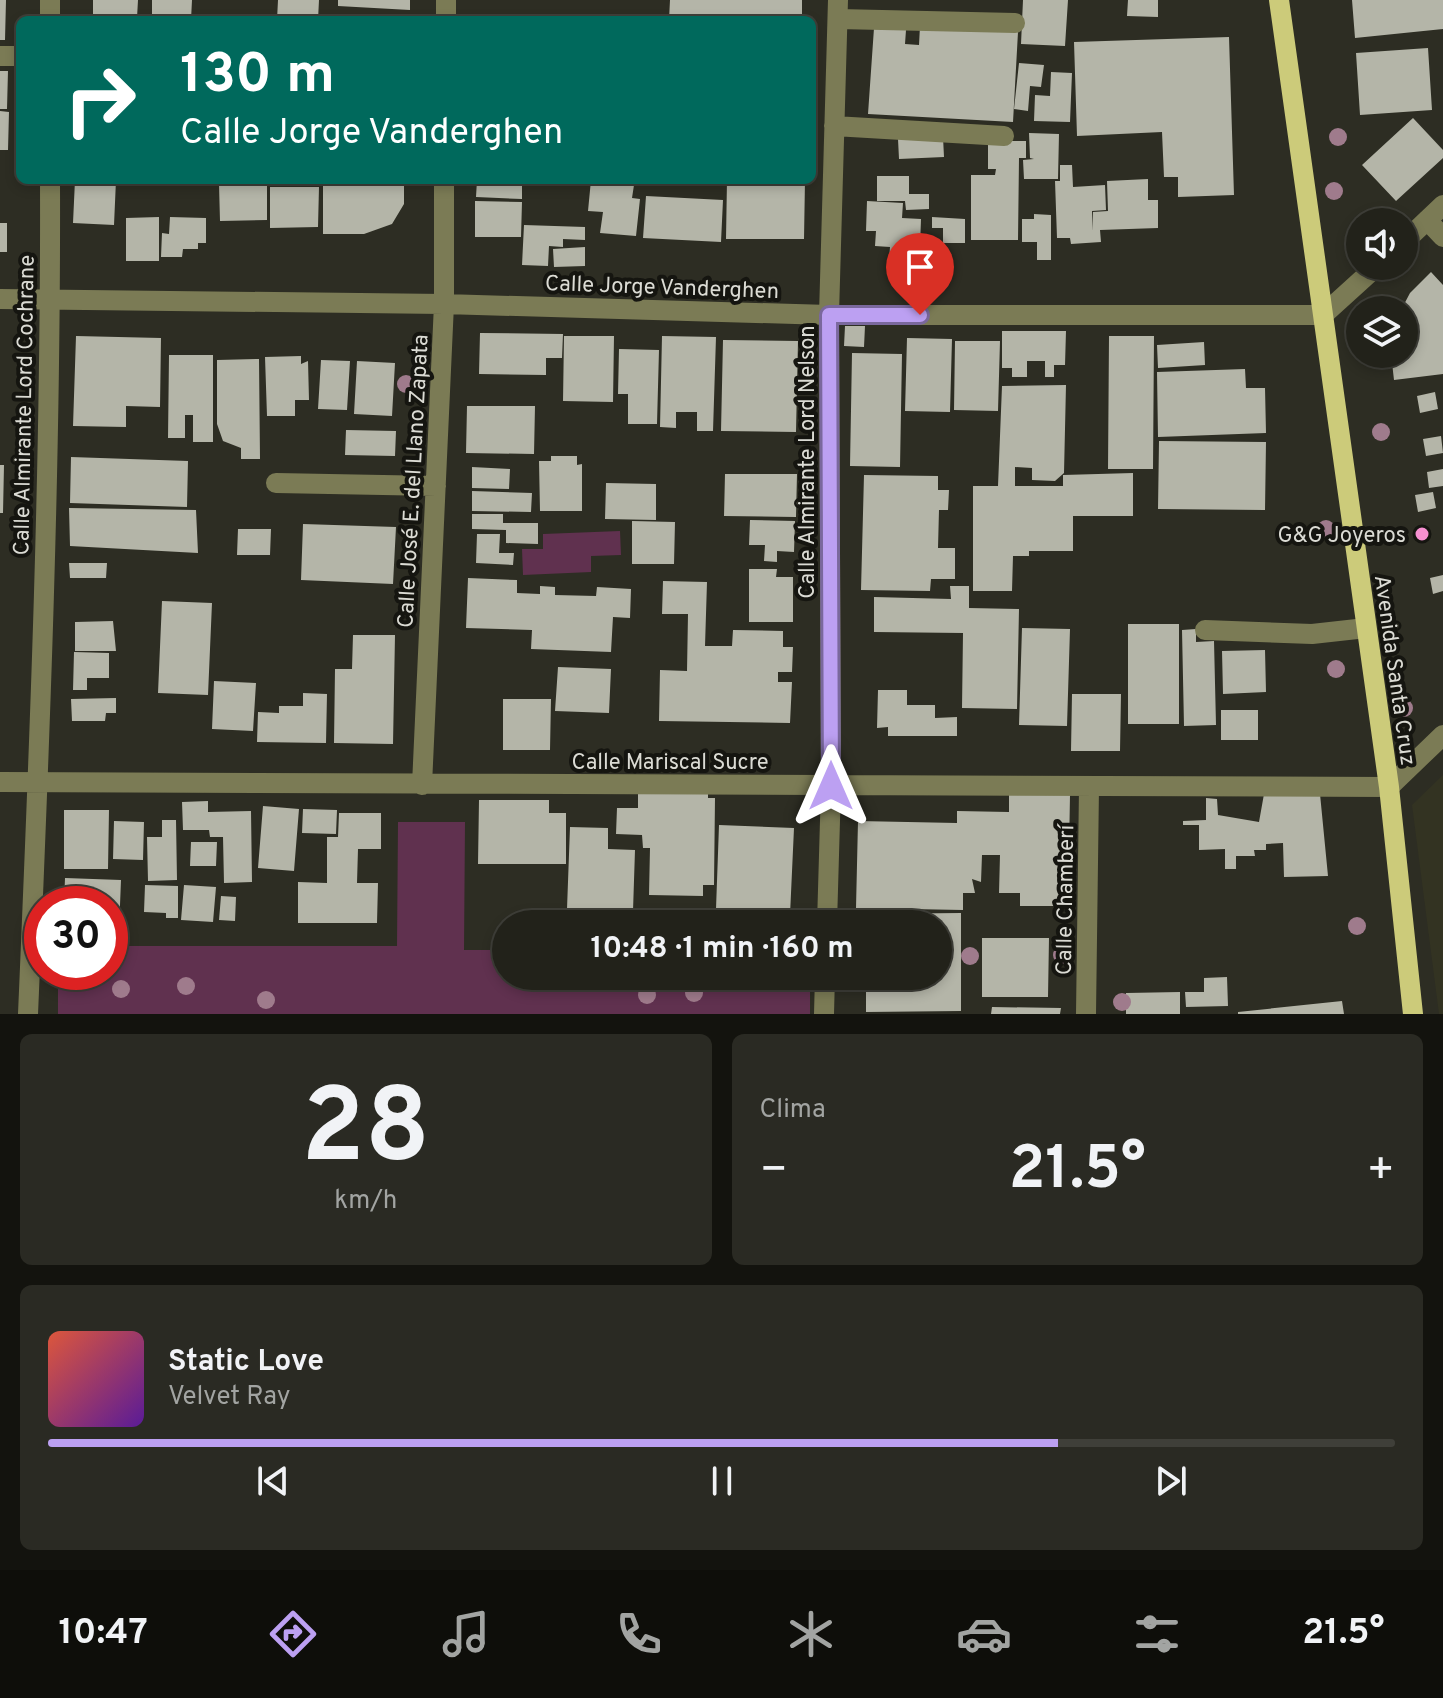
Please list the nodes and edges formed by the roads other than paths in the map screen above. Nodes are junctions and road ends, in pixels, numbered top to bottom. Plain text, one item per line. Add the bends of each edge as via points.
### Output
1 (1279, 0) edge
2 (838, 10) edge
3 (1015, 23) dead end
4 (834, 126) junction
5 (1004, 136) dead end
6 (50, 184) edge
7 (444, 184) edge
8 (1443, 205) edge
9 (1427, 220) junction
10 (1418, 229) edge
11 (1443, 237) edge
12 (1362, 280) edge
13 (0, 299) edge
14 (51, 300) junction
15 (444, 304) junction
16 (829, 315) junction
17 (1323, 315) junction
18 (276, 483) dead end
19 (436, 486) junction
20 (1366, 628) junction
21 (1205, 630) dead end
22 (1443, 735) edge
23 (0, 782) edge
24 (38, 783) junction
25 (422, 785) junction
26 (831, 786) junction
27 (1089, 787) junction
28 (1389, 787) junction
29 (827, 910) edge
30 (825, 990) edge
31 (28, 1014) edge
32 (824, 1014) edge
33 (1086, 1014) edge
34 (1413, 1014) edge

1 - 17 main road, Avenida Santa Cruz
2 - 3 street
2 - 4 street, Calle Almirante Lord Nelson
4 - 5 street
4 - 16 street, Calle Almirante Lord Nelson
6 - 14 street, Calle Almirante Lord Cochrane
7 - 15 street, Calle José E. del Llano Zapata
8 - 9 street
9 - 10 street
9 - 11 street
12 - 17 street
13 - 14 street, Calle Jorge Vanderghen
14 - 15 street, Calle Jorge Vanderghen
14 - 24 street, Calle Almirante Lord Cochrane
15 - 16 street, Calle Jorge Vanderghen
15 - 19 street, Calle José E. del Llano Zapata
16 - 17 street, Calle Jorge Vanderghen
16 - 26 street, Calle Almirante Lord Nelson
17 - 20 main road, Avenida Santa Cruz
18 - 19 street
19 - 25 street, Calle José E. del Llano Zapata
20 - 21 street via 1312,634
20 - 28 main road, Avenida Santa Cruz
22 - 28 street
23 - 24 street, Calle Mariscal Sucre
24 - 25 street, Calle Mariscal Sucre
24 - 31 street, Calle Almirante Lord Cochrane
25 - 26 street, Calle Mariscal Sucre
26 - 27 street, Calle Mariscal Sucre
26 - 29 street, Calle Almirante Lord Nelson
27 - 28 street, Calle Mariscal Sucre
27 - 33 street, Calle Chamberí
28 - 34 main road, Avenida Santa Cruz
30 - 32 street

